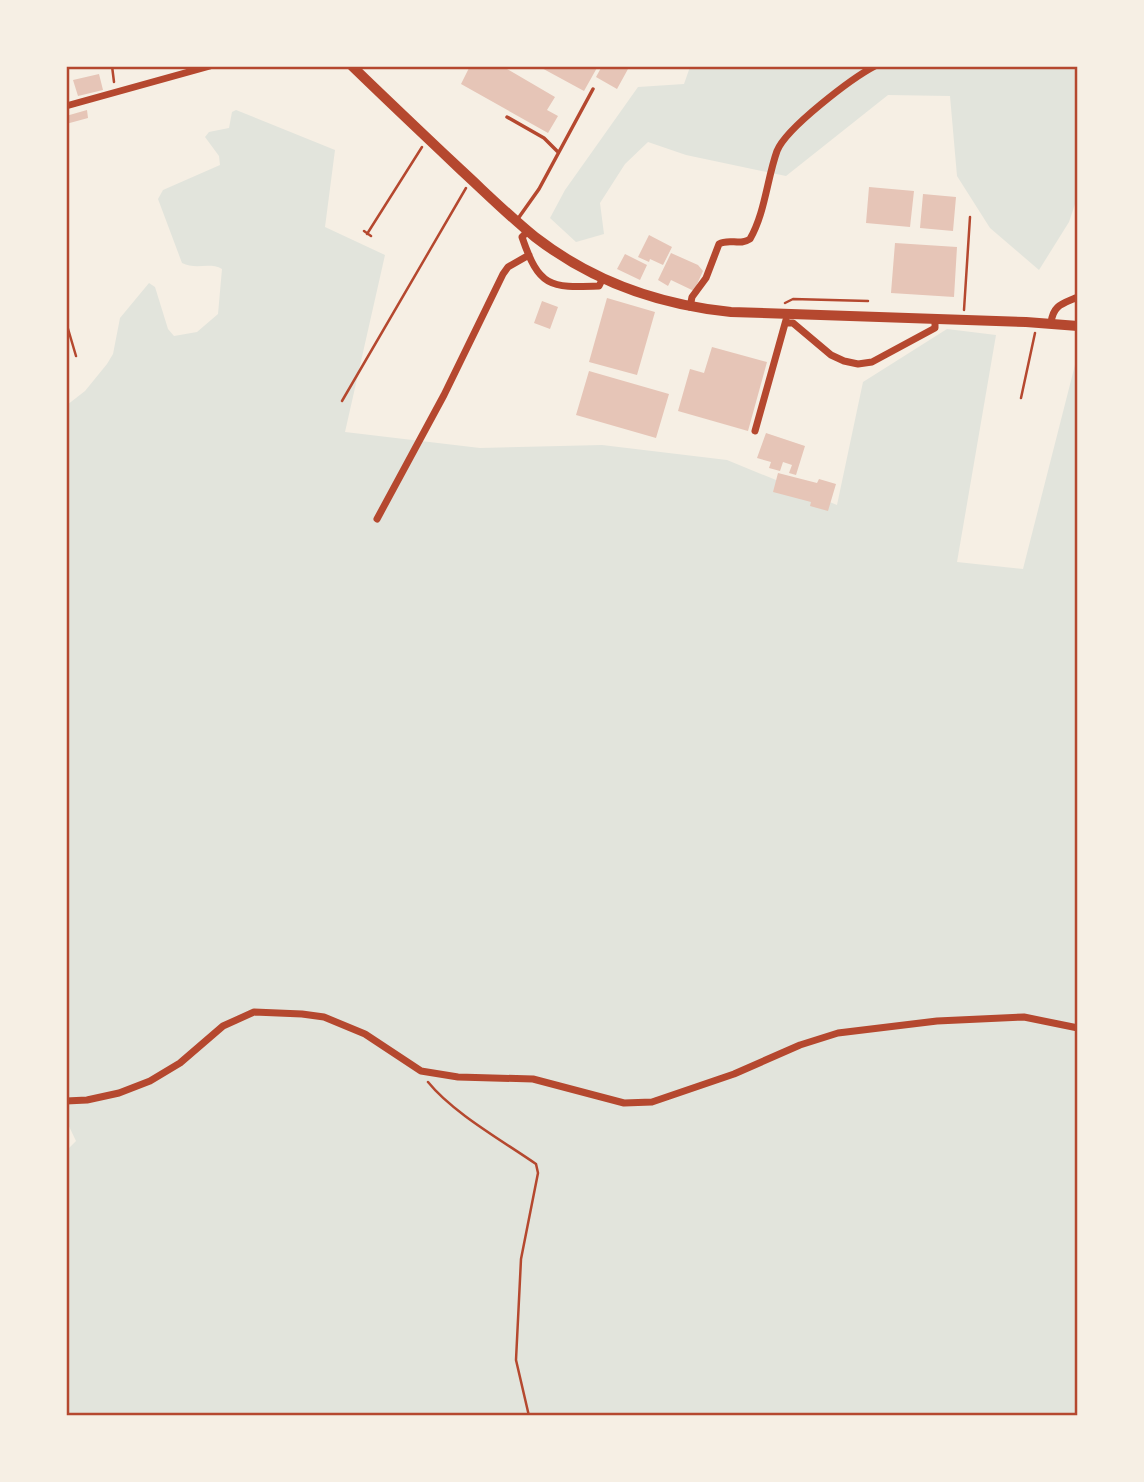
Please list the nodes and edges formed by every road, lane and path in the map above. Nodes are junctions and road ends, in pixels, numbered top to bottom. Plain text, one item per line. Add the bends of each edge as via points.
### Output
1 (112, 66) edge
2 (210, 66) edge
3 (352, 66) edge
4 (875, 66) edge
5 (593, 89) dead end
6 (117, 92) junction
7 (66, 106) edge
8 (507, 117) dead end
9 (429, 139) junction
10 (558, 152) junction
11 (472, 180) junction
12 (970, 217) dead end
13 (516, 221) junction
14 (528, 231) junction
15 (367, 234) dead end
16 (529, 256) junction
17 (603, 278) junction
18 (1077, 297) edge
19 (868, 301) dead end
20 (690, 306) junction
21 (785, 318) junction
22 (935, 319) junction
23 (964, 320) junction
24 (66, 322) edge
25 (1036, 322) junction
26 (1051, 323) junction
27 (1077, 326) edge
28 (76, 356) dead end
29 (1021, 398) dead end
30 (342, 401) dead end
31 (755, 431) dead end
32 (377, 519) dead end
33 (1077, 1028) edge
34 (421, 1070) junction
35 (66, 1101) edge
36 (529, 1416) edge

1 - 6 path
2 - 6 street
3 - 9 street
4 - 20 street via 786,135 750,239 719,244
5 - 10 lane
6 - 7 street
8 - 10 lane via 544,138
9 - 11 street
9 - 15 path
10 - 13 lane
11 - 13 street
11 - 30 path
12 - 23 path
13 - 14 street
14 - 16 street via 523,237
14 - 17 street
16 - 17 street via 541,276 556,286 599,286
16 - 32 street via 503,274
17 - 20 street
18 - 26 street via 1056,308
19 - 21 path via 790,299 784,306
20 - 21 street
21 - 22 street
21 - 22 street via 831,355 858,364 872,362 935,328
21 - 31 street
22 - 23 street
23 - 25 street
24 - 28 path
25 - 26 street
25 - 29 path
26 - 27 street
33 - 34 street via 1024,1017 937,1020 838,1033 652,1102 624,1103 533,1079 458,1077
34 - 35 street via 365,1034 324,1017 254,1012 223,1026 180,1063 150,1081 119,1093
34 - 36 path via 438,1095 536,1164 521,1259 516,1360

